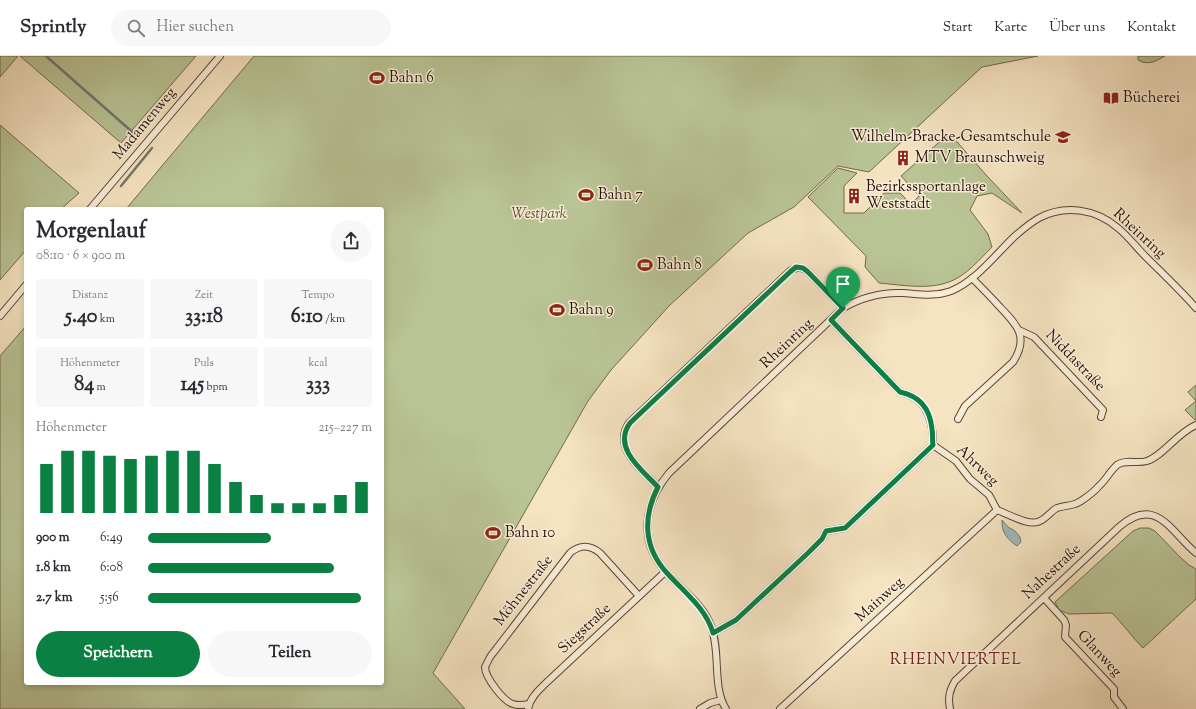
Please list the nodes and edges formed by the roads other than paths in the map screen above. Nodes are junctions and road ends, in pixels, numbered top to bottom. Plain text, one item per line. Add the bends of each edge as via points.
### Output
1 (220, 56) edge
2 (92, 207) edge
3 (972, 278) junction
4 (24, 287) edge
5 (843, 308) junction
6 (1196, 308) edge
7 (0, 316) edge
8 (831, 320) junction
9 (1019, 330) junction
10 (1101, 417) dead end
11 (958, 419) dead end
12 (1196, 425) edge
13 (933, 445) junction
14 (658, 487) junction
15 (997, 510) junction
16 (1196, 553) edge
17 (665, 572) junction
18 (639, 596) junction
19 (1044, 598) junction
20 (713, 633) junction
21 (721, 700) junction
22 (529, 706) edge
23 (700, 709) edge
24 (726, 709) edge
25 (780, 709) edge
26 (950, 709) edge
27 (1123, 709) edge

1 - 2 street, Madamenweg
3 - 5 street, Rheinring via 959,287 939,294 880,294
3 - 6 street, Rheinring via 1016,235 1039,218 1064,210 1088,212 1101,216 1118,228
3 - 9 street, Niddastraße via 1012,319
4 - 7 street
5 - 8 street, Rheinring
5 - 14 street via 808,272 796,267 630,423 623,439 625,447 634,462
8 - 13 street, Ahrweg via 900,392 910,394 922,403 933,430
8 - 14 street, Rheinring via 673,469
9 - 10 street, Niddastraße via 1034,337 1047,350 1103,410
9 - 11 street, Niddastraße via 1021,344 1013,362 965,406
12 - 15 street via 1181,433 1146,461 1117,465 1088,496 1075,504 1055,509 1038,523 1030,523
13 - 15 street, Ahrweg via 956,460 973,482 989,495
13 - 20 street via 845,528 826,531 808,553 736,620
14 - 17 street, Rheinring via 647,517 648,532 654,552
15 - 25 street, Mainweg
16 - 19 street, Nahestraße via 1160,518 1150,514 1134,516
17 - 18 street, Siegstraße
17 - 20 street, Rheinring via 702,611
18 - 22 street, Siegstraße via 546,683
18 - 22 street, Möhnestraße via 595,549 582,546 570,553 490,656 485,667 487,677 509,702
19 - 26 street, Nahestraße via 955,681 949,694
19 - 27 street, Glanweg via 1064,620 1065,637 1114,689 1114,697
20 - 21 street, Rheinring
21 - 23 street
21 - 24 street, Rheinring

